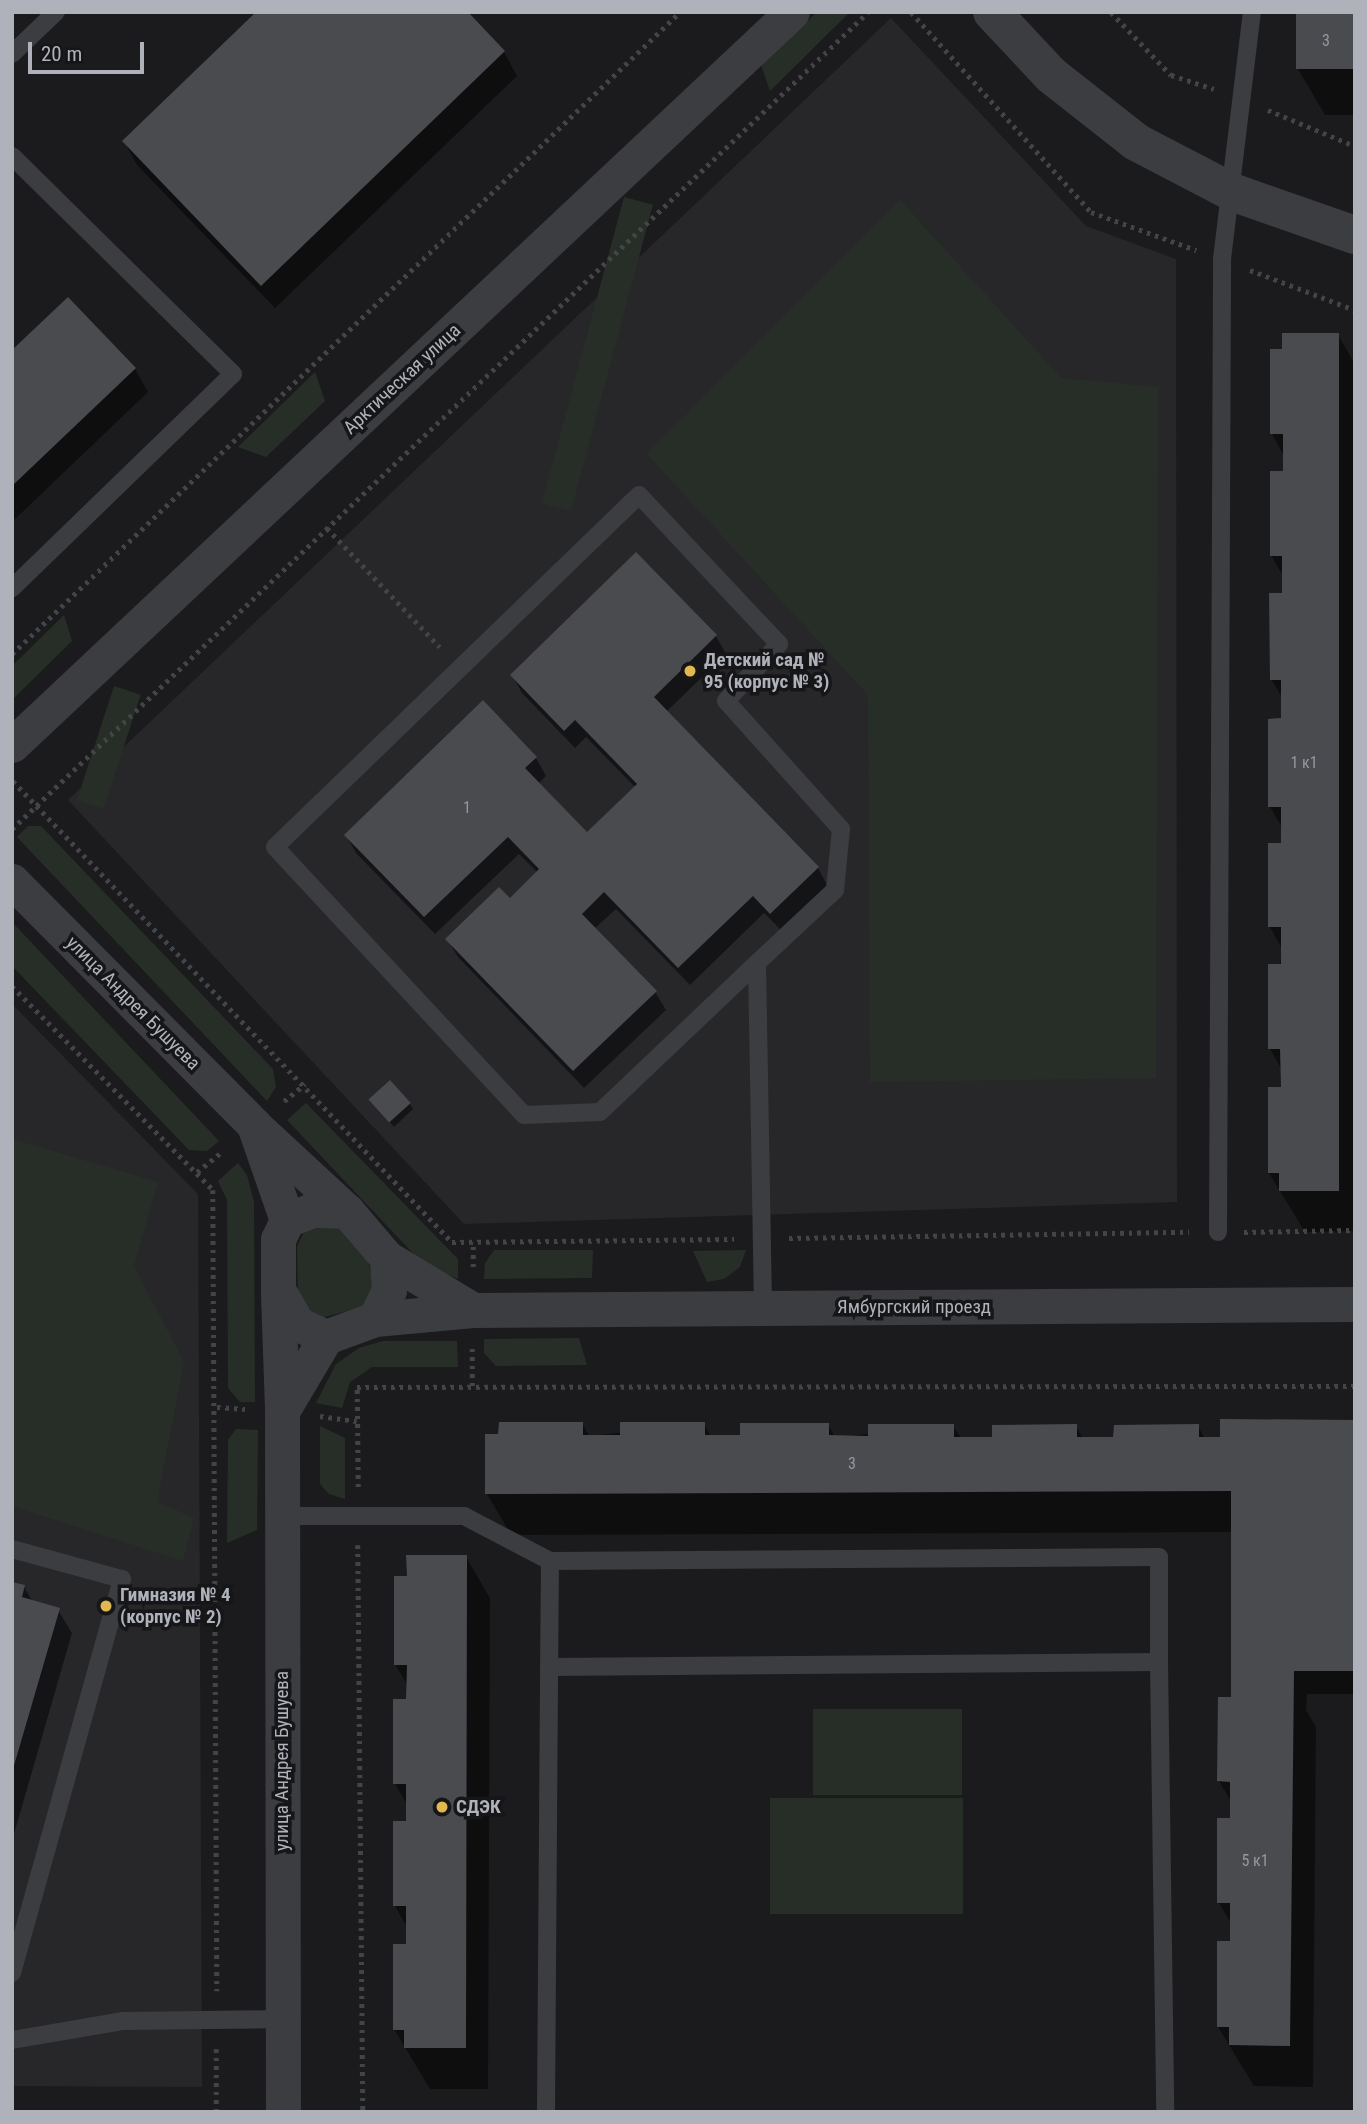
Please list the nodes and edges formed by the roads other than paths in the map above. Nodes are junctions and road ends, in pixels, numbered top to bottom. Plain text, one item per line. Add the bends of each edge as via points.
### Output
1 (56, 12) edge
2 (792, 12) edge
3 (992, 12) edge
4 (1252, 12) edge
5 (12, 54) edge
6 (12, 156) edge
7 (1232, 192) junction
8 (1355, 235) edge
9 (12, 588) edge
10 (12, 745) edge
11 (12, 881) edge
12 (757, 963) junction
13 (254, 1125) junction
14 (346, 1211) junction
15 (287, 1220) junction
16 (1218, 1232) road end
17 (387, 1258) junction
18 (278, 1290) junction
19 (1355, 1304) edge
20 (763, 1308) junction
21 (472, 1310) junction
22 (375, 1319) junction
23 (326, 1337) junction
24 (282, 1411) junction
25 (282, 1516) junction
26 (12, 1549) edge
27 (550, 1561) junction
28 (1159, 1662) junction
29 (549, 1667) junction
30 (12, 1973) edge
31 (283, 2019) junction
32 (12, 2040) edge
33 (283, 2112) edge
34 (546, 2112) edge
35 (1165, 2112) edge

1 - 5 lane
2 - 10 street, Арктическая улица
3 - 7 street via 1051,75 1136,142
4 - 7 lane
6 - 9 lane via 233,374
7 - 8 street
7 - 16 lane via 1222,259
11 - 13 street, улица Андрея Бушуева
12 - 12 lane via 600,1112 524,1115 275,846 639,495 779,644 726,702 841,830 835,890
12 - 20 lane
13 - 14 street, улица Андрея Бушуева
13 - 15 street
14 - 15 street via 312,1210
14 - 17 street
15 - 18 street via 278,1239
17 - 21 street
17 - 22 street via 389,1290
18 - 23 street via 298,1324
18 - 24 street, улица Андрея Бушуева
19 - 20 street, Ямбургский проезд
20 - 21 street, Ямбургский проезд
21 - 22 street, Ямбургский проезд
22 - 23 street
23 - 24 street
24 - 25 street, улица Андрея Бушуева
25 - 27 lane via 464,1516
25 - 31 street, улица Андрея Бушуева
26 - 30 lane via 122,1579
27 - 28 lane via 1159,1557
27 - 29 lane
28 - 29 lane
28 - 35 lane
29 - 34 lane
31 - 32 lane via 123,2021
31 - 33 street, улица Андрея Бушуева

